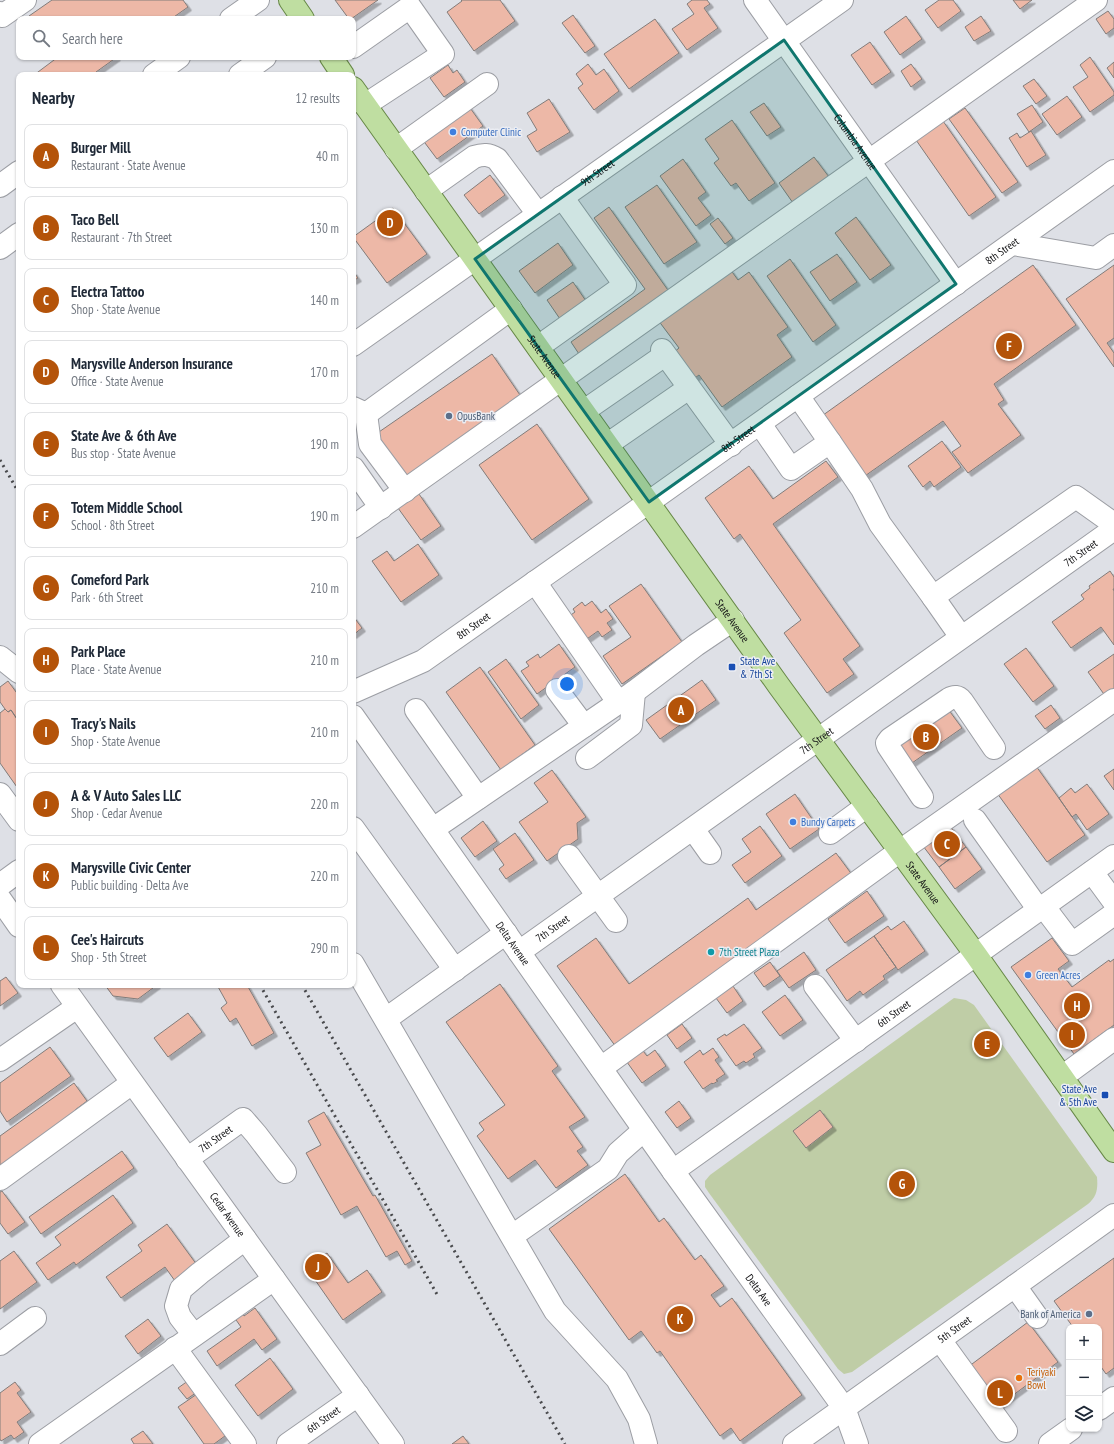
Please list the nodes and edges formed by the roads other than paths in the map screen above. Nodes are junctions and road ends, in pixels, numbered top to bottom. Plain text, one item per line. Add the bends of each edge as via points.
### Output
1 (24, 0) edge
2 (258, 0) edge
3 (290, 0) edge
4 (755, 0) edge
5 (842, 0) edge
6 (1096, 0) edge
7 (0, 13) edge
8 (235, 16) edge
9 (301, 16) edge
10 (784, 40) junction
11 (356, 45) edge
12 (175, 60) edge
13 (261, 60) edge
14 (158, 72) edge
15 (244, 72) edge
16 (487, 84) dead end
17 (359, 97) edge
18 (396, 149) junction
19 (870, 162) junction
20 (1114, 171) edge
21 (16, 174) edge
22 (0, 186) edge
23 (426, 191) junction
24 (562, 197) junction
25 (538, 214) junction
26 (1013, 244) junction
27 (1114, 245) edge
28 (475, 259) junction
29 (956, 284) junction
30 (511, 309) junction
31 (356, 343) edge
32 (538, 347) junction
33 (561, 379) junction
34 (689, 388) junction
35 (798, 396) junction
36 (359, 411) edge
37 (584, 411) junction
38 (760, 424) junction
39 (830, 442) junction
40 (608, 444) junction
41 (731, 445) junction
42 (356, 472) edge
43 (405, 491) junction
44 (649, 502) junction
45 (381, 508) junction
46 (1114, 524) edge
47 (356, 525) edge
48 (1114, 529) edge
49 (535, 582) junction
50 (933, 597) junction
51 (733, 620) junction
52 (961, 637) junction
53 (0, 657) edge
54 (16, 670) edge
55 (557, 690) dead end
56 (356, 691) edge
57 (626, 697) junction
58 (1114, 700) edge
59 (416, 710) dead end
60 (356, 720) edge
61 (584, 726) junction
62 (818, 739) junction
63 (994, 748) dead end
64 (587, 758) dead end
65 (0, 794) edge
66 (922, 797) dead end
67 (478, 798) junction
68 (867, 806) junction
69 (16, 816) edge
70 (975, 820) dead end
71 (693, 829) junction
72 (433, 830) junction
73 (356, 832) edge
74 (830, 833) dead end
75 (900, 851) junction
76 (710, 853) dead end
77 (568, 856) dead end
78 (1114, 856) edge
79 (1092, 872) junction
80 (16, 873) edge
81 (0, 885) edge
82 (598, 896) junction
83 (0, 899) edge
84 (1114, 902) edge
85 (1041, 909) junction
86 (1114, 914) edge
87 (616, 921) dead end
88 (16, 922) edge
89 (506, 933) junction
90 (519, 952) junction
91 (976, 955) junction
92 (356, 969) edge
93 (455, 970) junction
94 (815, 986) dead end
95 (64, 988) edge
96 (77, 1007) junction
97 (386, 1019) junction
98 (856, 1041) junction
99 (1111, 1049) edge
100 (0, 1060) edge
101 (601, 1068) junction
102 (1062, 1077) junction
103 (132, 1083) junction
104 (644, 1130) junction
105 (1114, 1151) edge
106 (187, 1158) junction
107 (673, 1171) junction
108 (285, 1172) dead end
109 (0, 1178) edge
110 (1114, 1215) edge
111 (512, 1236) junction
112 (245, 1239) junction
113 (274, 1279) junction
114 (1015, 1286) junction
115 (1037, 1317) dead end
116 (35, 1318) dead end
117 (194, 1335) junction
118 (940, 1340) junction
119 (0, 1344) edge
120 (175, 1348) junction
121 (358, 1395) junction
122 (1114, 1398) edge
123 (1102, 1407) edge
124 (844, 1408) junction
125 (1006, 1431) dead end
126 (1067, 1432) edge
127 (40, 1444) edge
128 (245, 1444) edge
129 (288, 1444) edge
130 (393, 1444) edge
131 (646, 1444) edge
132 (794, 1444) edge
133 (857, 1444) edge
134 (1050, 1444) edge

1 - 7 street via 2,16
2 - 8 street
3 - 9 main road
4 - 10 street, Columbia Avenue
5 - 10 street, 9th Street
6 - 19 street
10 - 19 street, Columbia Avenue
10 - 24 street, 9th Street
11 - 17 street via 410,7 443,54
12 - 14 street
13 - 15 street
16 - 18 street
17 - 18 main road, State Avenue
18 - 23 main road, State Avenue
19 - 29 street, Columbia Avenue
19 - 33 street
20 - 26 street, 8th Street
21 - 22 street
23 - 25 street via 474,157 492,155 501,163
23 - 28 main road, State Avenue
24 - 25 street, 9th Street
24 - 32 street via 625,285
25 - 28 street, 9th Street
26 - 27 street via 1096,258
26 - 29 street, 8th Street
28 - 30 main road, State Avenue
28 - 31 street, 9th Street
29 - 35 street, 8th Street
30 - 32 main road, State Avenue
30 - 36 street
32 - 33 main road, State Avenue
33 - 37 main road, State Avenue
33 - 43 street via 531,401 516,405 463,441 442,464
34 - 37 street via 664,353
34 - 40 street
34 - 41 street
35 - 38 street, 8th Street
35 - 39 street
36 - 43 street via 370,444
37 - 40 main road, State Avenue
38 - 39 street via 791,469
38 - 41 street, 8th Street
39 - 50 street via 862,489 880,524
40 - 44 main road, State Avenue
41 - 44 street, 8th Street
42 - 45 street
43 - 45 street
44 - 49 street, 8th Street
44 - 51 main road, State Avenue
45 - 47 street
46 - 50 street via 1076,497
48 - 52 street, 7th Street
49 - 56 street, 8th Street via 423,661
49 - 57 street
50 - 52 street
51 - 57 street
51 - 62 main road, State Avenue
52 - 62 street, 7th Street
53 - 54 street
55 - 61 street
57 - 61 street
57 - 64 street via 631,725
58 - 75 street
59 - 67 street
60 - 72 street, Delta Avenue
61 - 67 street
62 - 68 main road, State Avenue
62 - 71 street, 7th Street
63 - 66 street via 962,701 956,697 949,699 890,739 888,746
65 - 69 street
67 - 72 street
68 - 74 street
68 - 75 main road, State Avenue
70 - 85 street
71 - 76 street
71 - 82 street, 7th Street
72 - 89 street, Delta Avenue
73 - 93 street
75 - 91 main road, State Avenue
75 - 101 street
77 - 82 street
78 - 79 street, 6th Street
79 - 84 street
79 - 85 street, 6th Street
80 - 81 street
82 - 87 street
82 - 90 street, 7th Street
83 - 88 street
85 - 86 street via 1072,944
85 - 91 street, 6th Street
89 - 90 street, Delta Avenue
89 - 93 street
90 - 101 street, Delta Avenue
91 - 98 street, 6th Street
91 - 102 main road, State Avenue
92 - 97 street
93 - 97 street
94 - 98 street
95 - 96 street, Cedar Avenue
96 - 100 street
96 - 103 street, Cedar Avenue
97 - 111 street
98 - 107 street, 6th Street
99 - 102 street
101 - 104 street, Delta Avenue
102 - 105 main road, State Avenue
103 - 106 street, Cedar Avenue
103 - 109 street
104 - 107 street, Delta Avenue
104 - 111 street via 618,1152 608,1168
106 - 108 street, 7th Street via 243,1119
106 - 112 street, Cedar Avenue
107 - 124 street, Delta Ave
110 - 114 street, 5th Street
111 - 131 street via 555,1311 617,1379 639,1419
112 - 113 street, Cedar Avenue
112 - 117 street via 181,1289 176,1306 180,1317
113 - 117 street
113 - 121 street, Cedar Avenue
114 - 115 street
114 - 118 street, 5th Street
116 - 119 street
117 - 120 street
118 - 124 street, 5th Street
118 - 125 street
120 - 127 street
120 - 128 street
121 - 129 street, 6th Street
121 - 130 street, Cedar Avenue
122 - 123 street
124 - 132 street, 5th Street
124 - 133 street
126 - 134 street

